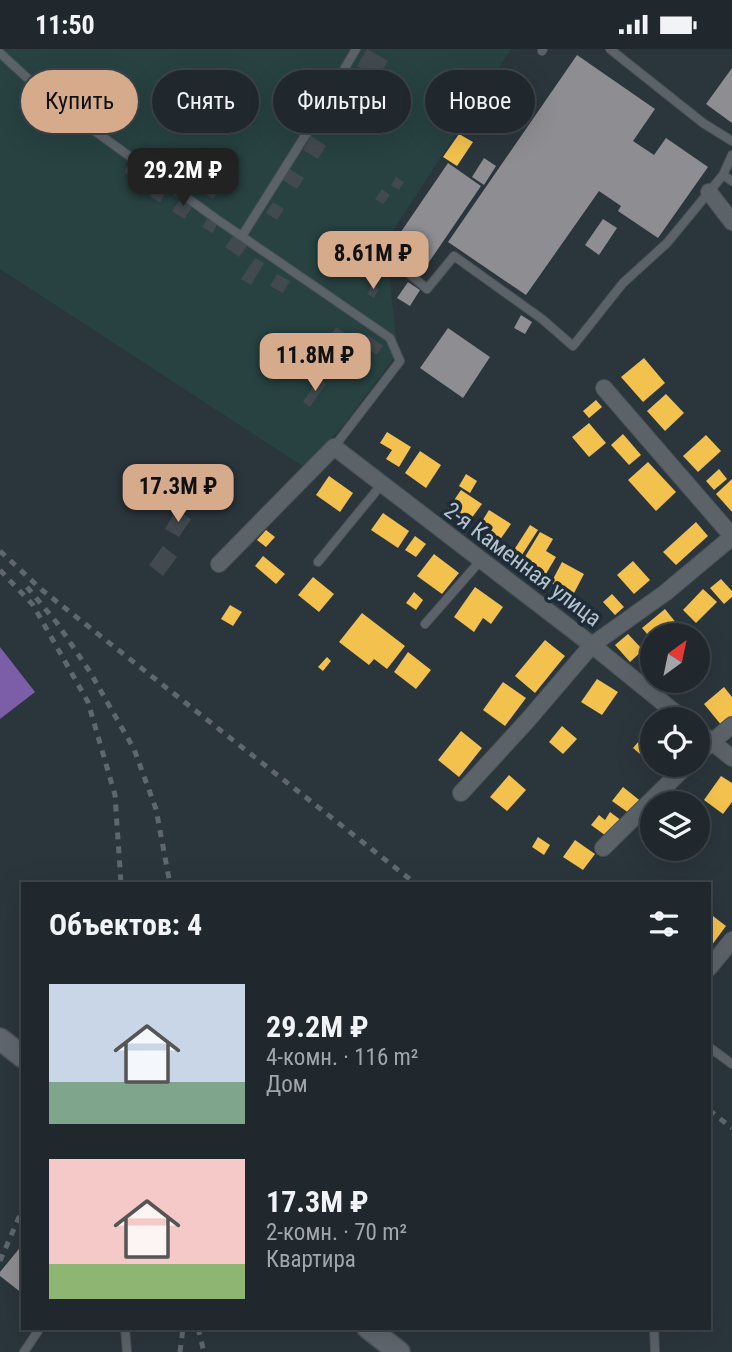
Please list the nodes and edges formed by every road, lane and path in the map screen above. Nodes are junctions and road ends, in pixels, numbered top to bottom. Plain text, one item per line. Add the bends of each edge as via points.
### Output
1 (356, 49) edge
2 (610, 49) edge
3 (0, 53) edge
4 (732, 141) edge
5 (732, 155) edge
6 (723, 175) junction
7 (732, 181) edge
8 (709, 192) junction
9 (732, 222) edge
10 (242, 236) junction
11 (403, 268) dead end
12 (604, 388) dead end
13 (334, 447) junction
14 (382, 484) junction
15 (732, 536) edge
16 (481, 560) junction
17 (318, 562) dead end
18 (219, 564) dead end
19 (425, 624) dead end
20 (592, 645) junction
21 (668, 707) edge
22 (732, 725) edge
23 (710, 735) edge
24 (710, 741) edge
25 (732, 758) edge
26 (675, 777) edge
27 (461, 793) dead end
28 (603, 848) dead end
29 (732, 940) edge
30 (711, 966) edge
31 (0, 1039) edge
32 (711, 1048) edge
33 (21, 1055) edge
34 (732, 1064) edge
35 (39, 1330) edge
36 (125, 1330) edge
37 (370, 1330) edge
38 (654, 1330) edge
39 (24, 1352) edge
40 (127, 1352) edge
41 (398, 1352) edge
42 (655, 1352) edge

1 - 10 lane
2 - 4 lane
3 - 10 lane via 49,98
5 - 6 lane
6 - 7 lane
6 - 8 lane
8 - 9 street
8 - 11 lane via 667,243 623,283 573,346 454,256 427,289
10 - 13 lane via 390,338 400,361
12 - 15 street
13 - 14 street, 2-я Каменная улица
13 - 18 street
14 - 16 street, 2-я Каменная улица
14 - 17 lane
15 - 20 street via 665,593
16 - 19 lane
16 - 20 street, 2-я Каменная улица
20 - 21 street, 2-я Каменная улица
20 - 27 street
22 - 23 street
24 - 25 street
26 - 28 street
29 - 30 street
31 - 33 main road
32 - 34 lane
35 - 39 lane
36 - 40 lane
37 - 41 main road
38 - 42 lane

